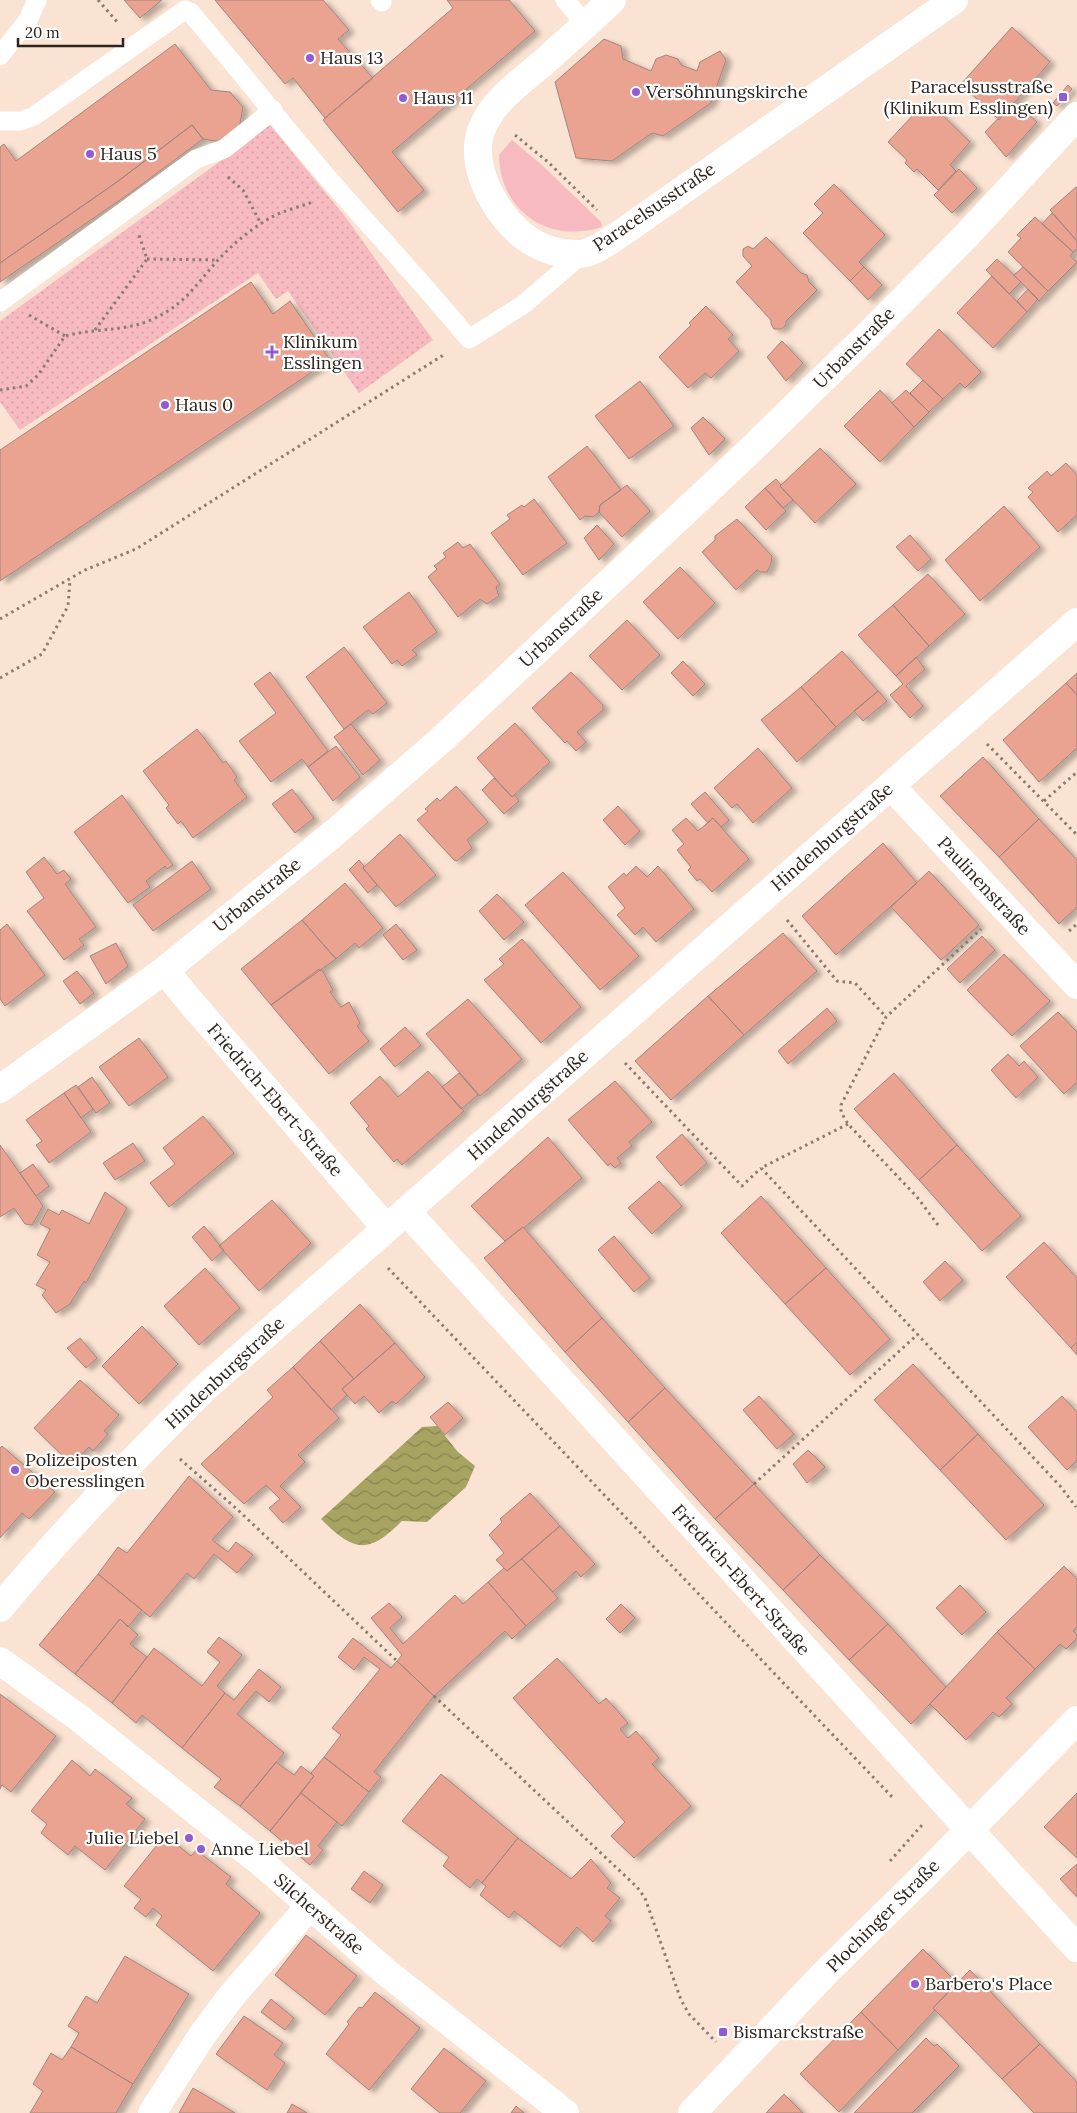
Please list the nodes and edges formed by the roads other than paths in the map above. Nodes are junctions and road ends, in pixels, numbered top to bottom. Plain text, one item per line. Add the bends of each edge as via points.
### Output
1 (37, 0) edge
2 (565, 0) edge
3 (612, 0) edge
4 (954, 0) edge
5 (586, 25) junction
6 (0, 56) edge
7 (273, 110) junction
8 (1077, 116) edge
9 (0, 122) edge
10 (582, 254) junction
11 (1, 301) edge
12 (1077, 622) edge
13 (890, 786) junction
14 (166, 970) junction
15 (1077, 985) edge
16 (0, 1089) edge
17 (396, 1219) junction
18 (0, 1608) edge
19 (0, 1661) edge
20 (1077, 1720) edge
21 (968, 1830) junction
22 (309, 1907) junction
23 (1077, 1948) edge
24 (152, 2113) edge
25 (565, 2113) edge
26 (692, 2113) edge

1 - 6 lane via 28,20
2 - 5 lane
3 - 5 street, Paracelsusstraße
4 - 10 street, Paracelsusstraße via 620,234
5 - 10 street, Paracelsusstraße via 512,90 489,115 480,137 479,162 497,206 525,237 538,245
7 - 9 lane via 185,10 34,116 21,121
7 - 10 lane via 469,339 524,304
7 - 11 lane via 224,149 201,158
8 - 14 street, Urbanstraße via 966,236 866,337 544,645 333,834
12 - 13 street, Hindenburgstraße
13 - 15 street, Paulinenstraße
13 - 17 street, Hindenburgstraße
14 - 16 street, Urbanstraße
14 - 17 street, Friedrich-Ebert-Straße via 188,999
17 - 18 street, Hindenburgstraße via 156,1437 40,1559
17 - 21 street, Friedrich-Ebert-Straße
19 - 22 street, Silcherstraße via 79,1718 248,1853
20 - 21 street, Plochinger Straße
21 - 23 street, Friedrich-Ebert-Straße
21 - 26 street, Plochinger Straße
22 - 24 street via 233,1994
22 - 25 street, Silcherstraße via 387,1973

